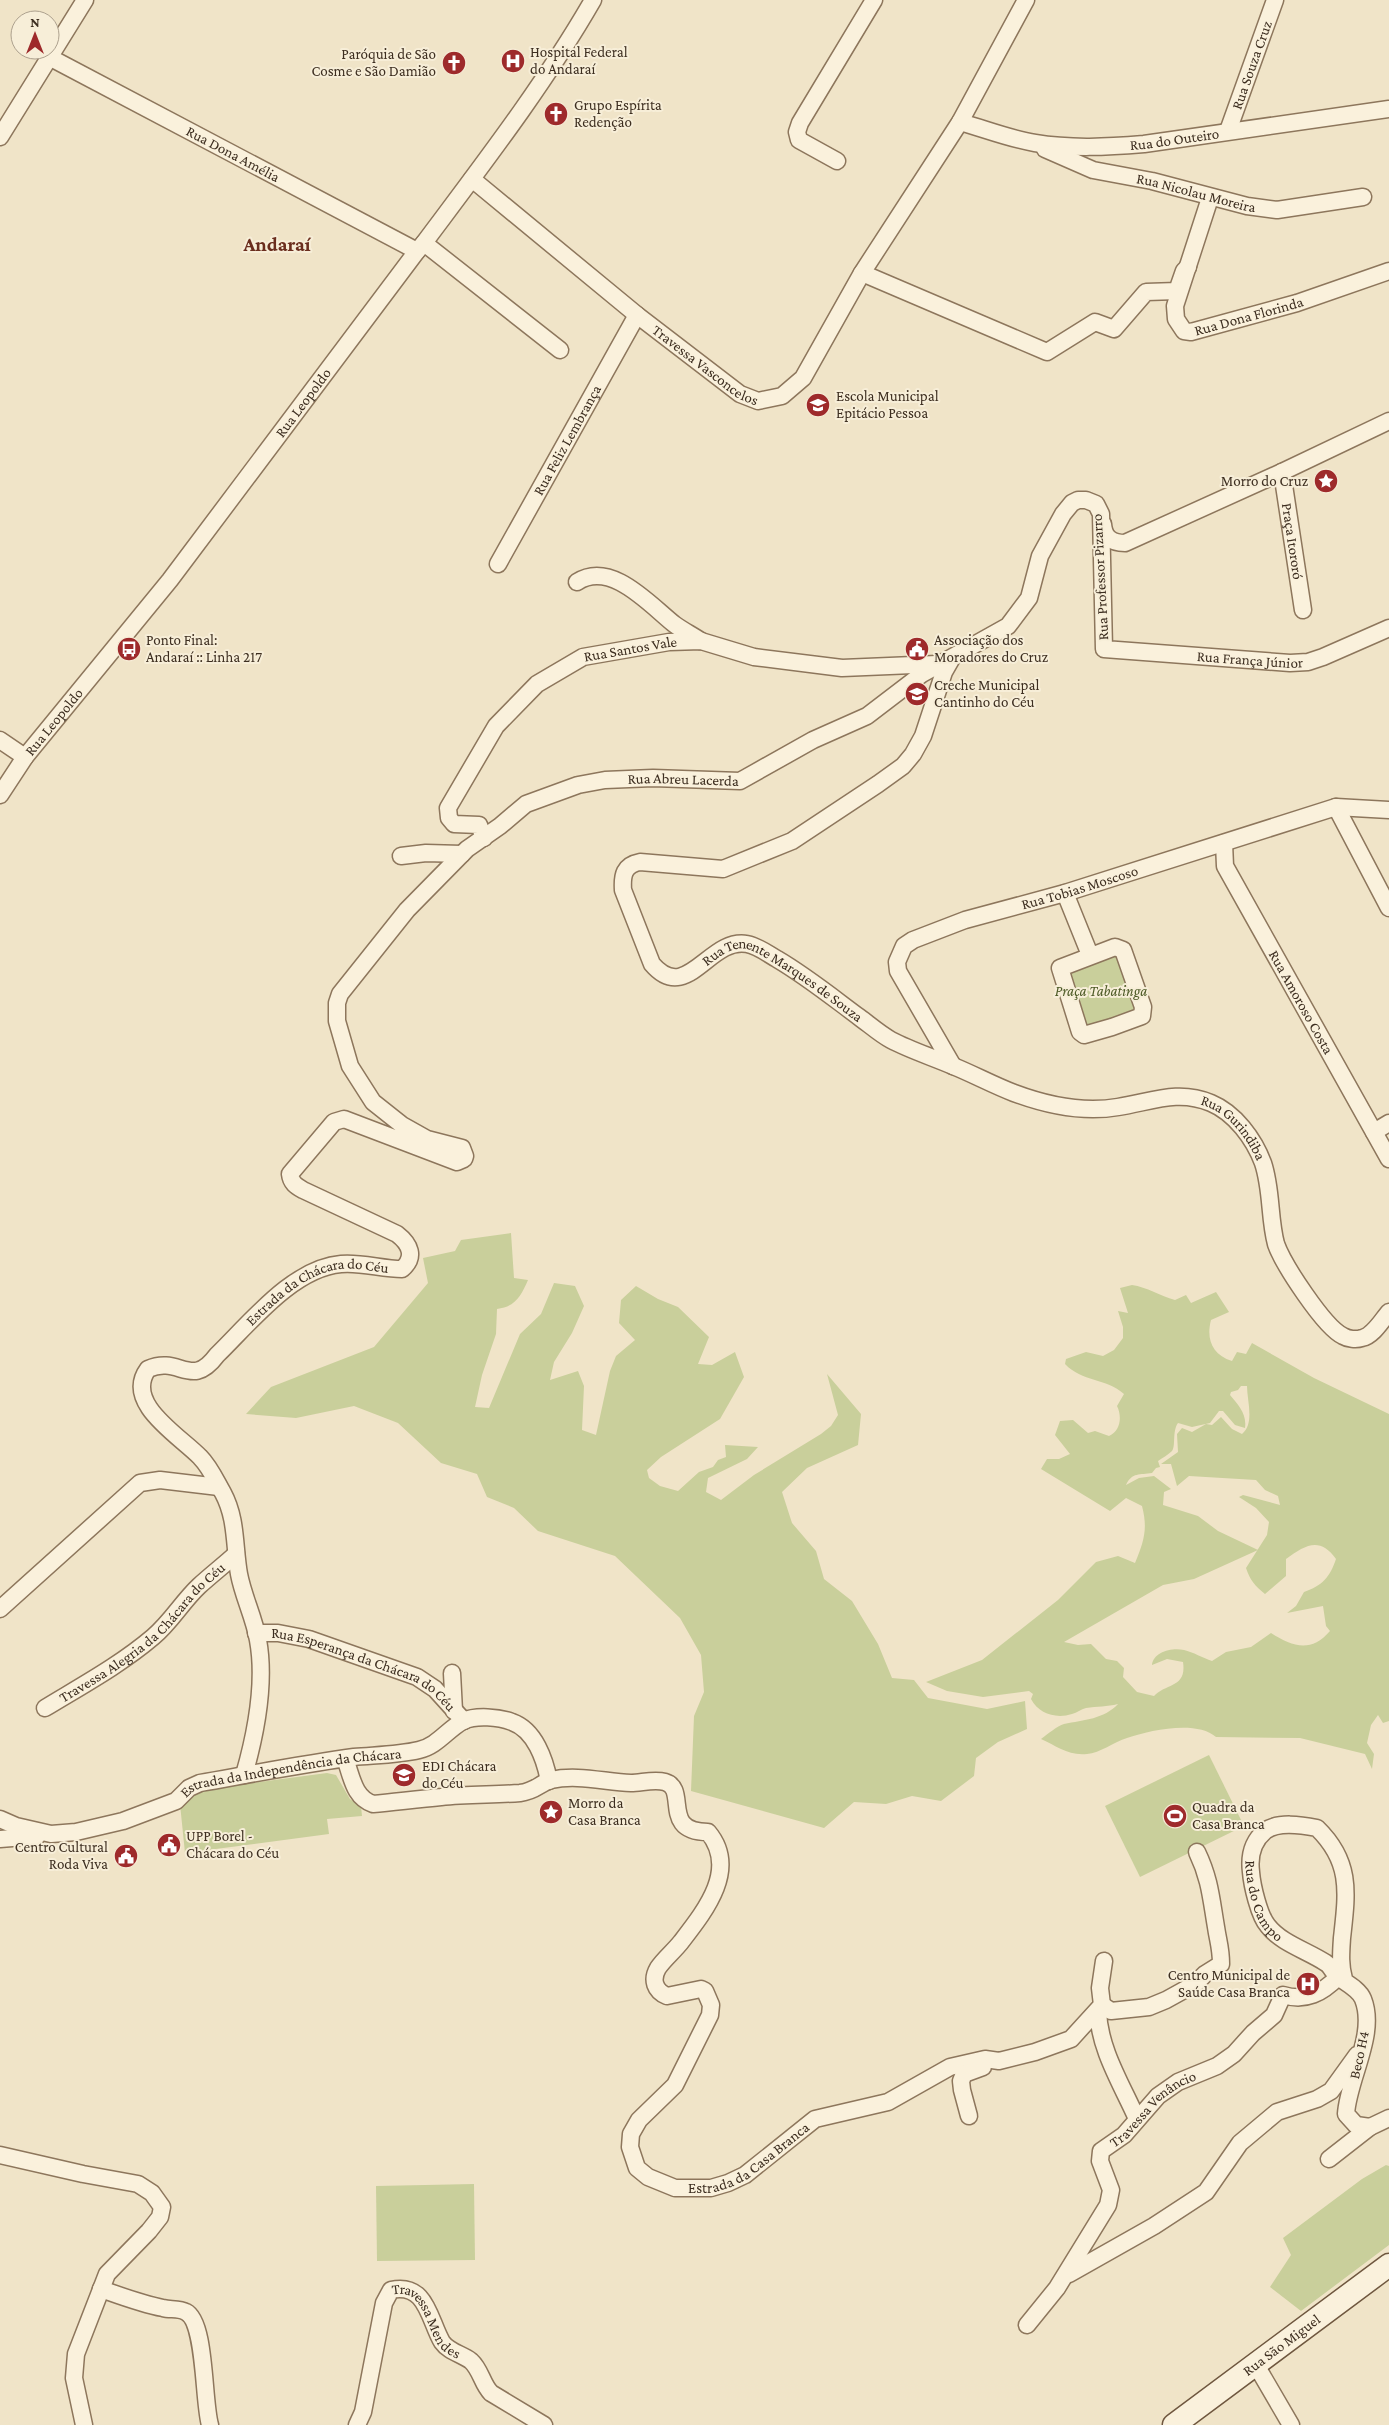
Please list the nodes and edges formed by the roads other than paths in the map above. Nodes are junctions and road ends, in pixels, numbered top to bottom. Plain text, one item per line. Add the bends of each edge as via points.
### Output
1 (85, 0) edge
2 (593, 0) edge
3 (874, 0) edge
4 (1026, 0) edge
5 (1275, 0) edge
6 (60, 40) edge
7 (47, 60) edge
8 (55, 60) edge
9 (1389, 109) edge
10 (960, 122) junction
11 (1228, 131) junction
12 (0, 137) edge
13 (1034, 143) junction
14 (837, 162) dead end
15 (472, 179) junction
16 (1363, 197) dead end
17 (1210, 198) junction
18 (420, 247) junction
19 (1188, 267) junction
20 (1389, 271) edge
21 (862, 274) junction
22 (637, 315) junction
23 (560, 350) dead end
24 (1389, 421) edge
25 (1282, 472) junction
26 (1098, 509) junction
27 (498, 564) dead end
28 (576, 582) dead end
29 (1303, 610) dead end
30 (1389, 628) edge
31 (701, 641) junction
32 (1104, 650) joint
33 (946, 661) junction
34 (0, 740) edge
35 (25, 757) junction
36 (0, 795) edge
37 (1336, 807) junction
38 (1389, 810) edge
39 (484, 838) junction
40 (1224, 842) junction
41 (462, 854) junction
42 (402, 856) dead end
43 (1066, 893) junction
44 (1389, 908) edge
45 (1090, 956) junction
46 (953, 1066) junction
47 (1389, 1124) edge
48 (1374, 1132) junction
49 (1389, 1159) edge
50 (1389, 1312) edge
51 (219, 1487) junction
52 (236, 1554) junction
53 (0, 1609) edge
54 (256, 1632) junction
55 (452, 1673) dead end
56 (45, 1708) dead end
57 (459, 1716) junction
58 (345, 1759) junction
59 (244, 1775) junction
60 (549, 1780) junction
61 (0, 1819) edge
62 (51, 1834) junction
63 (0, 1839) edge
64 (1197, 1852) dead end
65 (1104, 1961) dead end
66 (1341, 1978) junction
67 (1100, 2008) junction
68 (1361, 2050) junction
69 (999, 2060) junction
70 (969, 2116) dead end
71 (1389, 2118) edge
72 (1137, 2119) junction
73 (1370, 2126) junction
74 (0, 2155) edge
75 (1328, 2159) dead end
76 (1389, 2265) edge
77 (1058, 2288) junction
78 (101, 2289) junction
79 (1028, 2325) dead end
80 (1256, 2365) junction
81 (84, 2425) edge
82 (210, 2425) edge
83 (357, 2425) edge
84 (544, 2425) edge
85 (1174, 2425) edge
86 (1291, 2425) edge

1 - 6 street
2 - 15 street, Rua Leopoldo
3 - 14 street via 797,132 799,140
4 - 10 street, Travessa Vasconcelos
5 - 11 street, Rua Souza Cruz
7 - 12 street
8 - 18 street, Rua Dona Amélia
9 - 11 street, Rua do Outeiro
10 - 13 street, Rua do Outeiro
10 - 21 street, Travessa Vasconcelos
11 - 13 street, Rua do Outeiro via 1108,147
13 - 17 street, Rua Nicolau Moreira via 1093,170
15 - 18 street, Rua Leopoldo
15 - 22 street, Travessa Vasconcelos
16 - 17 street, Rua Nicolau Moreira via 1277,210
17 - 19 street, Rua Dona Florinda
18 - 23 street, Rua Dona Amélia
18 - 35 street, Rua Leopoldo via 170,580
19 - 20 street, Rua Dona Florinda via 1175,313 1179,326 1191,332 1297,303
19 - 21 street via 1177,291 1146,292 1114,330 1096,322 1047,352
21 - 22 street, Travessa Vasconcelos via 803,378 782,396 758,401 740,394
22 - 27 street, Rua Feliz Lembrança
24 - 25 street
25 - 26 street via 1125,543 1110,540 1104,533
25 - 29 street, Praça Itororó
26 - 32 street, Rua Professor Pizarro
26 - 33 street via 1086,500 1072,503 1040,556 1029,598 1008,626
28 - 31 street via 596,575 609,577 646,599 673,624
30 - 32 street, Rua França Júnior via 1308,662
31 - 33 street, Rua Santos Vale via 754,657 842,668
31 - 39 street, Rua Santos Vale via 669,642 583,657 537,684 496,726 448,808 448,818 454,824 478,825
33 - 39 street, Rua Abreu Lacerda via 867,716 813,740 740,781 628,778 578,785 526,804
33 - 46 street, Rua Tenente Marques de Souza via 923,736 913,754 878,784 792,841 723,869 640,862 625,869 622,880 652,964 659,973 672,978 681,977 729,945 748,944 796,970 889,1039
34 - 35 street
35 - 36 street, Rua Leopoldo
37 - 38 street, Rua Tobias Moscoso
37 - 40 street, Rua Tobias Moscoso
37 - 44 street
39 - 41 street, Rua Abreu Lacerda
40 - 43 street, Rua Tobias Moscoso
40 - 48 street, Rua Amoroso Costa via 1226,866
41 - 42 street
41 - 51 street, Estrada da Chácara do Céu via 407,910 340,994 336,1013 350,1066 373,1102 427,1140 462,1148 464,1159 457,1162 344,1119 334,1122 292,1168 291,1180 295,1185 406,1241 410,1260 402,1269 342,1264 322,1268 285,1288 203,1370 190,1371 161,1364 148,1369 141,1390 150,1410 202,1459
43 - 45 street
43 - 46 street, Rua Tobias Moscoso via 966,920 913,940 900,952 898,971
45 - 45 street via 1060,968 1080,1032 1088,1035 1142,1016 1143,1007 1123,950 1115,947
46 - 50 street, Rua Gurindiba via 1013,1093 1047,1104 1117,1108 1162,1096 1179,1095 1214,1104 1244,1128 1253,1142 1263,1163 1281,1257 1326,1321 1342,1336 1361,1339 1368,1336
47 - 48 street
48 - 49 street, Rua Amoroso Costa
51 - 52 street, Estrada da Chácara do Céu via 230,1508
51 - 53 street via 160,1480 140,1483
52 - 54 street, Estrada da Chácara do Céu via 241,1585
52 - 56 street, Travessa Alegria da Chácara do Céu via 200,1585 153,1637
54 - 57 street, Rua Esperança da Chácara do Céu via 309,1639 417,1677 435,1689
54 - 59 street, Estrada da Chácara do Céu via 260,1655 260,1695
55 - 57 street
57 - 58 street, Estrada da Independência da Chácara via 433,1745 419,1750
57 - 60 street via 514,1722 540,1749
58 - 59 street, Estrada da Independência da Chácara
58 - 60 street via 356,1790 363,1801 373,1804 522,1792 537,1789
59 - 62 street, Estrada da Independência da Chácara via 200,1783 189,1788 176,1801 123,1822
60 - 69 street, Estrada da Casa Branca via 665,1782 671,1786 680,1822 688,1830 708,1832 716,1842 721,1859 713,1897 655,1976 657,1989 668,1996 701,1988 711,2006 710,2015 674,2085 639,2120 632,2134 630,2147 638,2168 662,2184 691,2189 728,2183 745,2175 815,2119 888,2102 950,2067 985,2059
61 - 62 street, Estrada da Independência da Chácara
62 - 63 street
64 - 67 street via 1208,1874 1222,1964 1178,1994 1149,2007 1111,2011
65 - 67 street
66 - 66 street, Rua do Campo via 1346,1878 1334,1847 1317,1828 1280,1825 1269,1828 1253,1844 1250,1868 1262,1916 1277,1934 1328,1964
66 - 68 street, Beco H4 via 1362,1997 1367,2013
66 - 72 street, Travessa Venâncio via 1310,1996 1294,1998 1283,1995 1274,2015 1234,2054 1217,2066 1178,2082 1158,2096
67 - 69 street, Estrada da Casa Branca via 1071,2039
67 - 72 street via 1098,2026 1103,2043
68 - 73 street, Beco H4 via 1346,2114 1356,2125
68 - 77 street via 1331,2091 1277,2112 1240,2143 1206,2192 1154,2226 1083,2264 1067,2275
69 - 70 street via 964,2074 962,2090
71 - 73 street
72 - 77 street, Travessa Venâncio via 1124,2135 1101,2151 1100,2161 1110,2184 1111,2197
73 - 75 street
74 - 78 street via 138,2184 152,2193 162,2207 160,2217 107,2274
76 - 80 street, Rua São Miguel
77 - 79 street, Travessa Venâncio
78 - 81 street via 76,2354 74,2378
78 - 82 street via 163,2308 184,2310 192,2316 198,2327
80 - 85 street, Rua São Miguel
80 - 86 street
83 - 84 street, Travessa Mendes via 363,2412 384,2303 391,2290 402,2288 417,2294 430,2311 442,2343 478,2368 485,2387 491,2393

